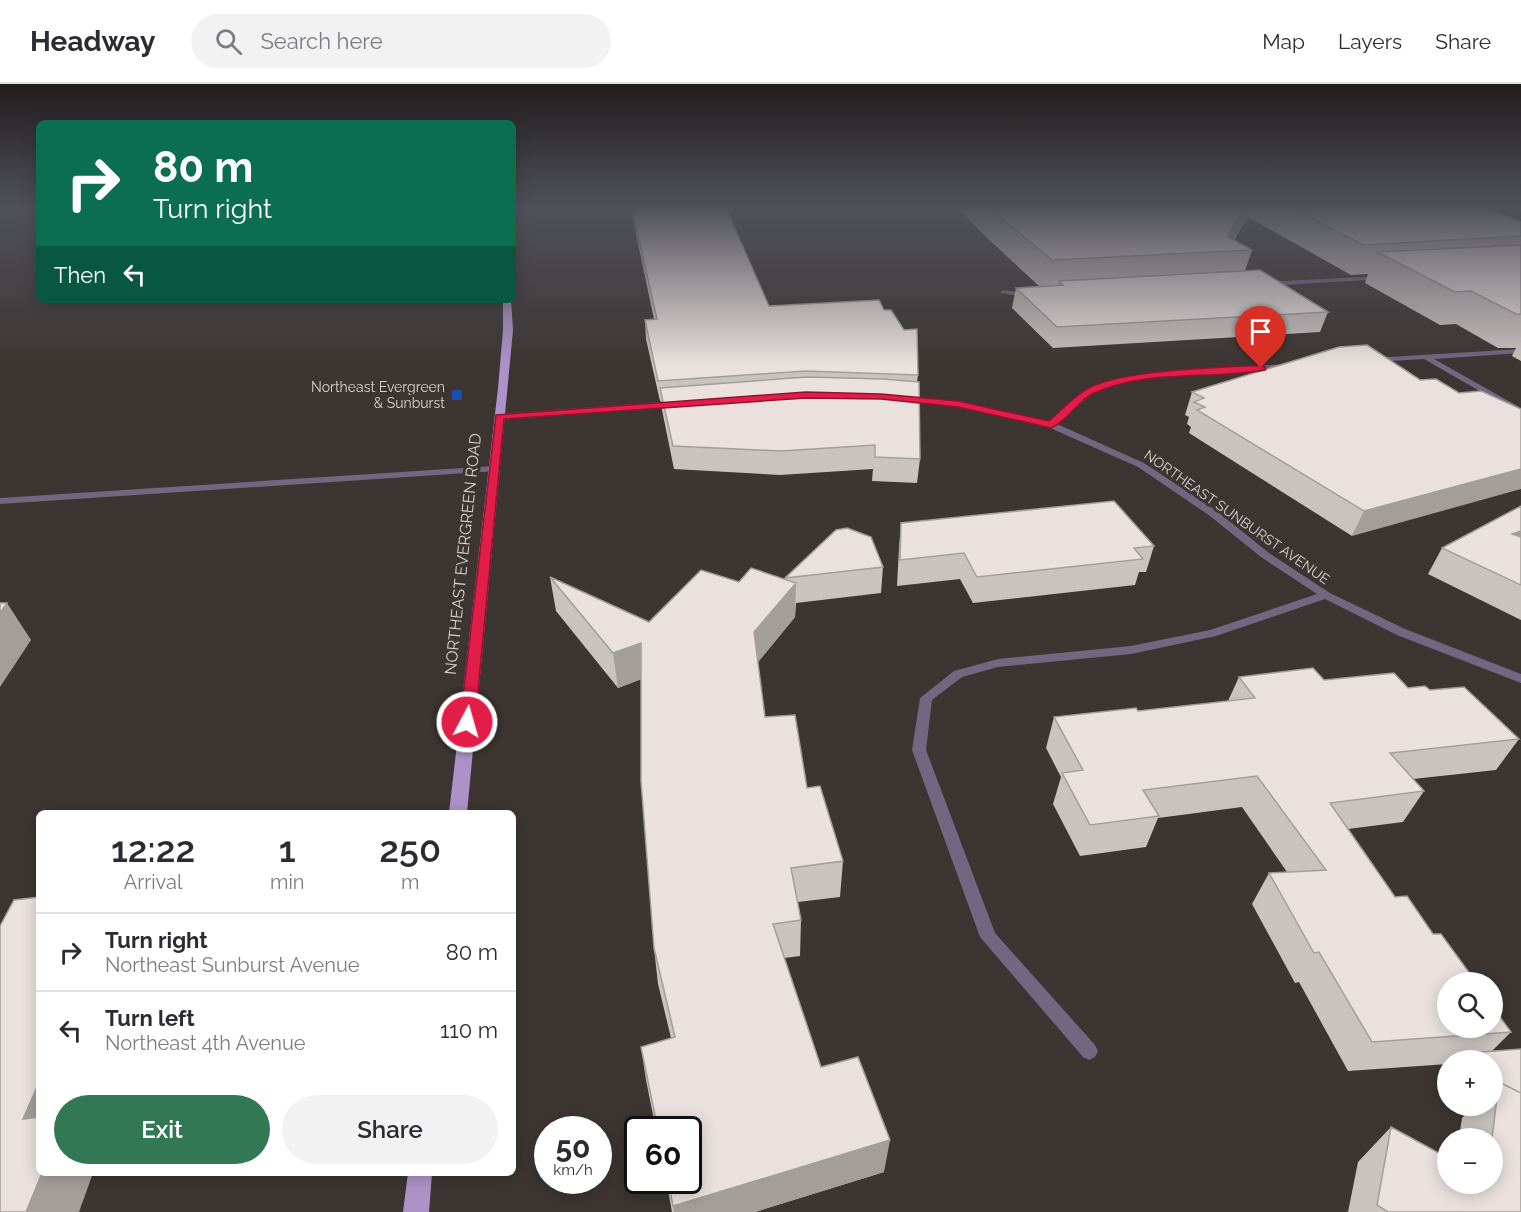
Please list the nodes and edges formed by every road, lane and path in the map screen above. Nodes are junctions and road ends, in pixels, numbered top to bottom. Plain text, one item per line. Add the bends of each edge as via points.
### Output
1 (1387, 278) edge
2 (1257, 285) edge
3 (1003, 292) dead end
4 (1035, 296) edge
5 (507, 303) edge
6 (1521, 351) edge
7 (1424, 357) junction
8 (1366, 360) edge
9 (1296, 365) edge
10 (892, 398) edge
11 (691, 403) edge
12 (1521, 412) edge
13 (500, 417) junction
14 (1051, 425) junction
15 (494, 469) junction
16 (0, 501) edge
17 (1326, 595) junction
18 (1521, 679) edge
19 (458, 810) edge
20 (1089, 1051) dead end
21 (420, 1176) edge
22 (416, 1212) edge

1 - 2 street
3 - 4 street
5 - 13 main road, NORTHEAST EVERGREEN ROAD
6 - 7 street
7 - 8 street
7 - 12 street
9 - 14 street via 1120,381 1089,392
10 - 14 street, NORTHEAST SUNBURST AVENUE via 958,404
11 - 13 street
13 - 15 main road, NORTHEAST EVERGREEN ROAD
14 - 17 street, NORTHEAST SUNBURST AVENUE via 1142,465
15 - 16 street
15 - 19 main road, NORTHEAST EVERGREEN ROAD
17 - 18 street, NORTHEAST SUNBURST AVENUE via 1401,632
17 - 20 street via 1212,633 1143,648 998,663 958,674 926,698 919,750 988,937
21 - 22 main road

